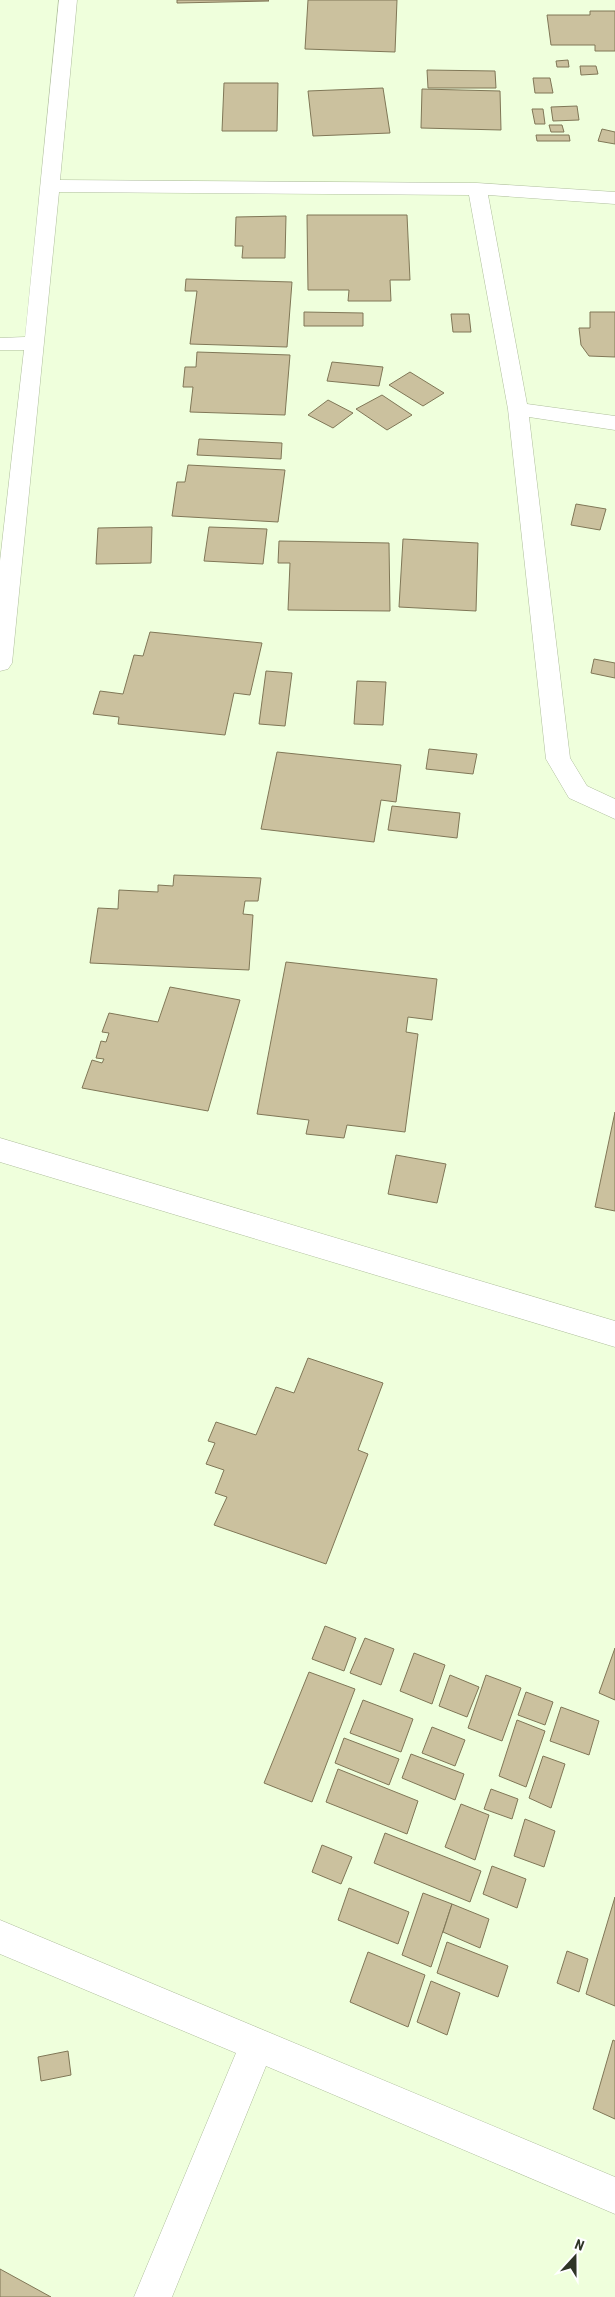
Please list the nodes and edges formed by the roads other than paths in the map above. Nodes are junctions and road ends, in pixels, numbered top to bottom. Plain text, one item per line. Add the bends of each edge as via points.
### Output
1 (68, 0) edge
2 (49, 186) junction
3 (477, 189) junction
4 (615, 198) edge
5 (35, 343) junction
6 (0, 344) edge
7 (518, 409) junction
8 (615, 423) edge
9 (0, 654) edge
10 (615, 810) edge
11 (0, 1150) edge
12 (615, 1334) edge
13 (0, 1937) edge
14 (257, 2044) junction
15 (615, 2196) edge
16 (153, 2297) edge

1 - 2 street
2 - 3 street
2 - 5 street
3 - 4 street
3 - 7 street
5 - 6 street
5 - 9 street
7 - 8 street
7 - 10 street via 558,759 578,792
11 - 12 street
13 - 14 street
14 - 15 street
14 - 16 street

